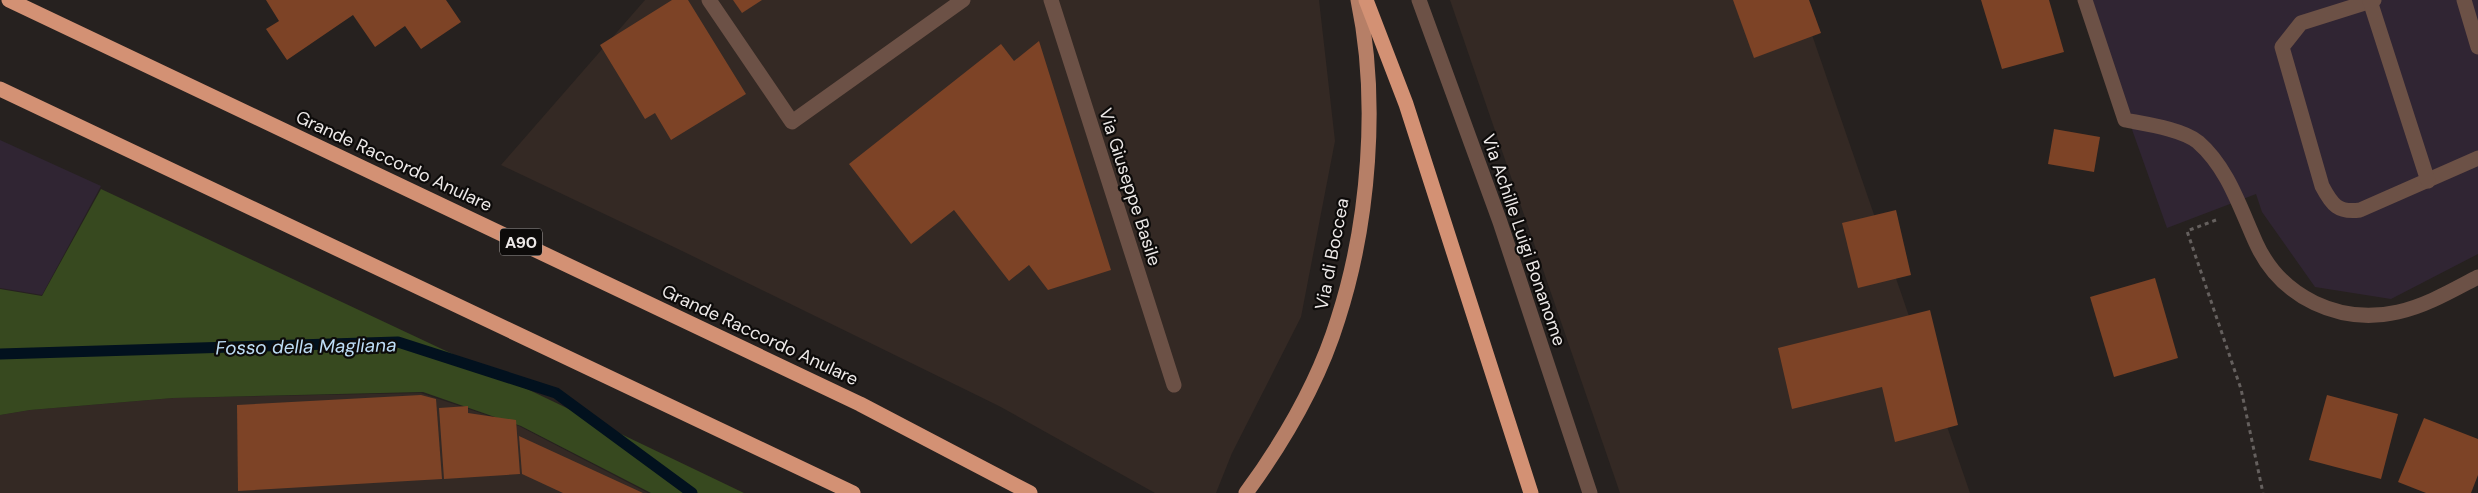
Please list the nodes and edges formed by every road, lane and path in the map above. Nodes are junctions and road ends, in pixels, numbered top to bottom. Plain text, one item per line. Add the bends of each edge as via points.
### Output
1 (9, 0) edge
2 (709, 0) edge
3 (962, 0) edge
4 (1050, 0) edge
5 (1358, 0) edge
6 (1366, 0) edge
7 (1419, 0) edge
8 (2085, 0) edge
9 (2464, 0) edge
10 (2372, 1) edge
11 (2478, 47) edge
12 (0, 89) edge
13 (2478, 158) edge
14 (2428, 181) junction
15 (2243, 209) junction
16 (2478, 277) edge
17 (1174, 384) dead end
18 (853, 493) edge
19 (1030, 493) edge
20 (1246, 493) edge
21 (1532, 493) edge
22 (1590, 493) edge
23 (2263, 493) edge

1 - 19 highway, Grande Raccordo Anulare / A90 via 860,404
2 - 3 street via 792,122
4 - 17 street, Via Giuseppe Basile
5 - 20 main road, Via di Boccea via 1366,57 1368,129 1362,207 1353,262 1325,355 1279,443
6 - 21 highway via 1406,104
7 - 22 street, Via Achille Luigi Bonanome via 1500,222
8 - 15 street via 2125,120 2197,141 2216,164
9 - 11 street
10 - 14 street
10 - 14 street via 2301,23 2282,47 2322,186 2335,205 2346,212 2360,210
12 - 18 highway
13 - 14 street
15 - 16 street via 2257,245 2278,277 2301,297 2333,311 2374,316 2399,312 2422,305
15 - 23 path via 2187,231 2241,389

